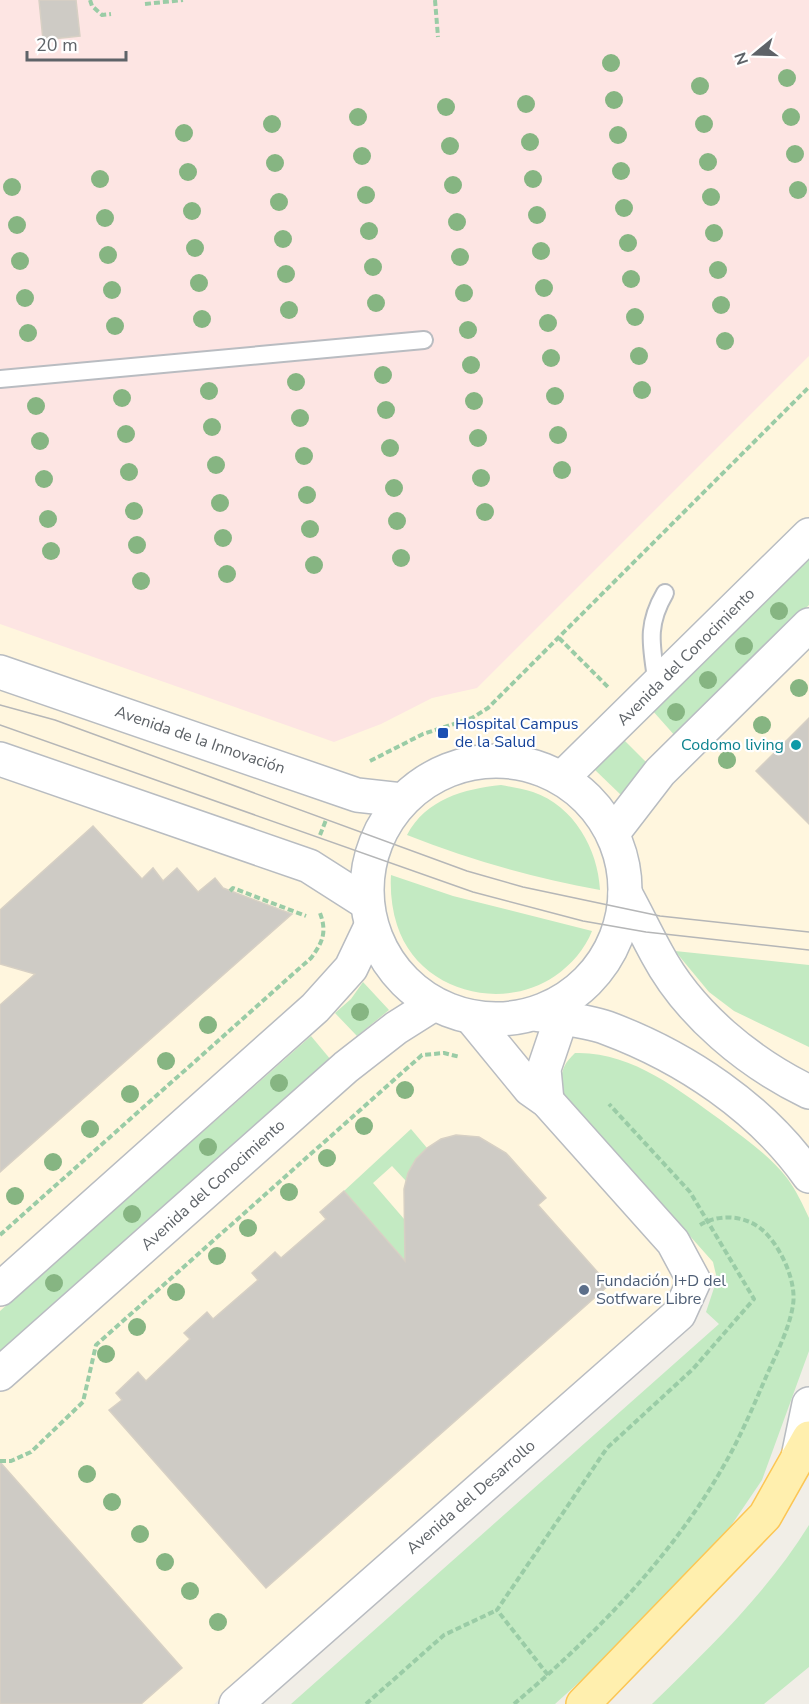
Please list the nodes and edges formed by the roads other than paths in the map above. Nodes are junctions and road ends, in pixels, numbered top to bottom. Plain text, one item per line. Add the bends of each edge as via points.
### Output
1 (424, 340) dead end
2 (0, 379) edge
3 (809, 535) edge
4 (665, 593) dead end
5 (809, 625) edge
6 (0, 672) edge
7 (657, 685) junction
8 (0, 759) edge
9 (562, 778) junction
10 (402, 800) junction
11 (613, 833) junction
12 (625, 893) junction
13 (369, 914) junction
14 (434, 1004) junction
15 (554, 1010) junction
16 (471, 1017) junction
17 (804, 1087) edge
18 (547, 1101) junction
19 (809, 1176) edge
20 (0, 1289) edge
21 (0, 1374) edge
22 (809, 1404) edge
23 (804, 1448) edge
24 (236, 1704) edge
25 (583, 1704) edge

1 - 2 lane
3 - 7 main road, Avenida del Conocimiento
4 - 7 lane via 655,610 650,631
5 - 11 main road via 660,772
6 - 10 main road, Avenida de la Innovación via 357,795
7 - 9 main road, Avenida del Conocimiento
8 - 13 main road via 309,866
9 - 10 main road via 525,763 488,760 448,769 423,782
9 - 11 main road via 587,798
10 - 13 main road via 377,837 367,880
11 - 12 main road via 621,857
12 - 15 main road via 620,927 607,957 587,982
12 - 17 main road via 657,956 696,1010 733,1043
13 - 14 main road via 381,950 392,968
13 - 20 main road via 351,968 315,1008
14 - 16 main road
14 - 21 main road, Avenida del Conocimiento via 346,1067
15 - 16 main road via 506,1019
15 - 18 main road via 544,1069
15 - 19 main road via 606,1027 676,1059 735,1099 786,1144
16 - 18 main road via 530,1089
18 - 24 main road, Avenida del Desarrollo via 673,1242 694,1281 679,1314
22 - 23 main road
23 - 25 main road via 765,1516

